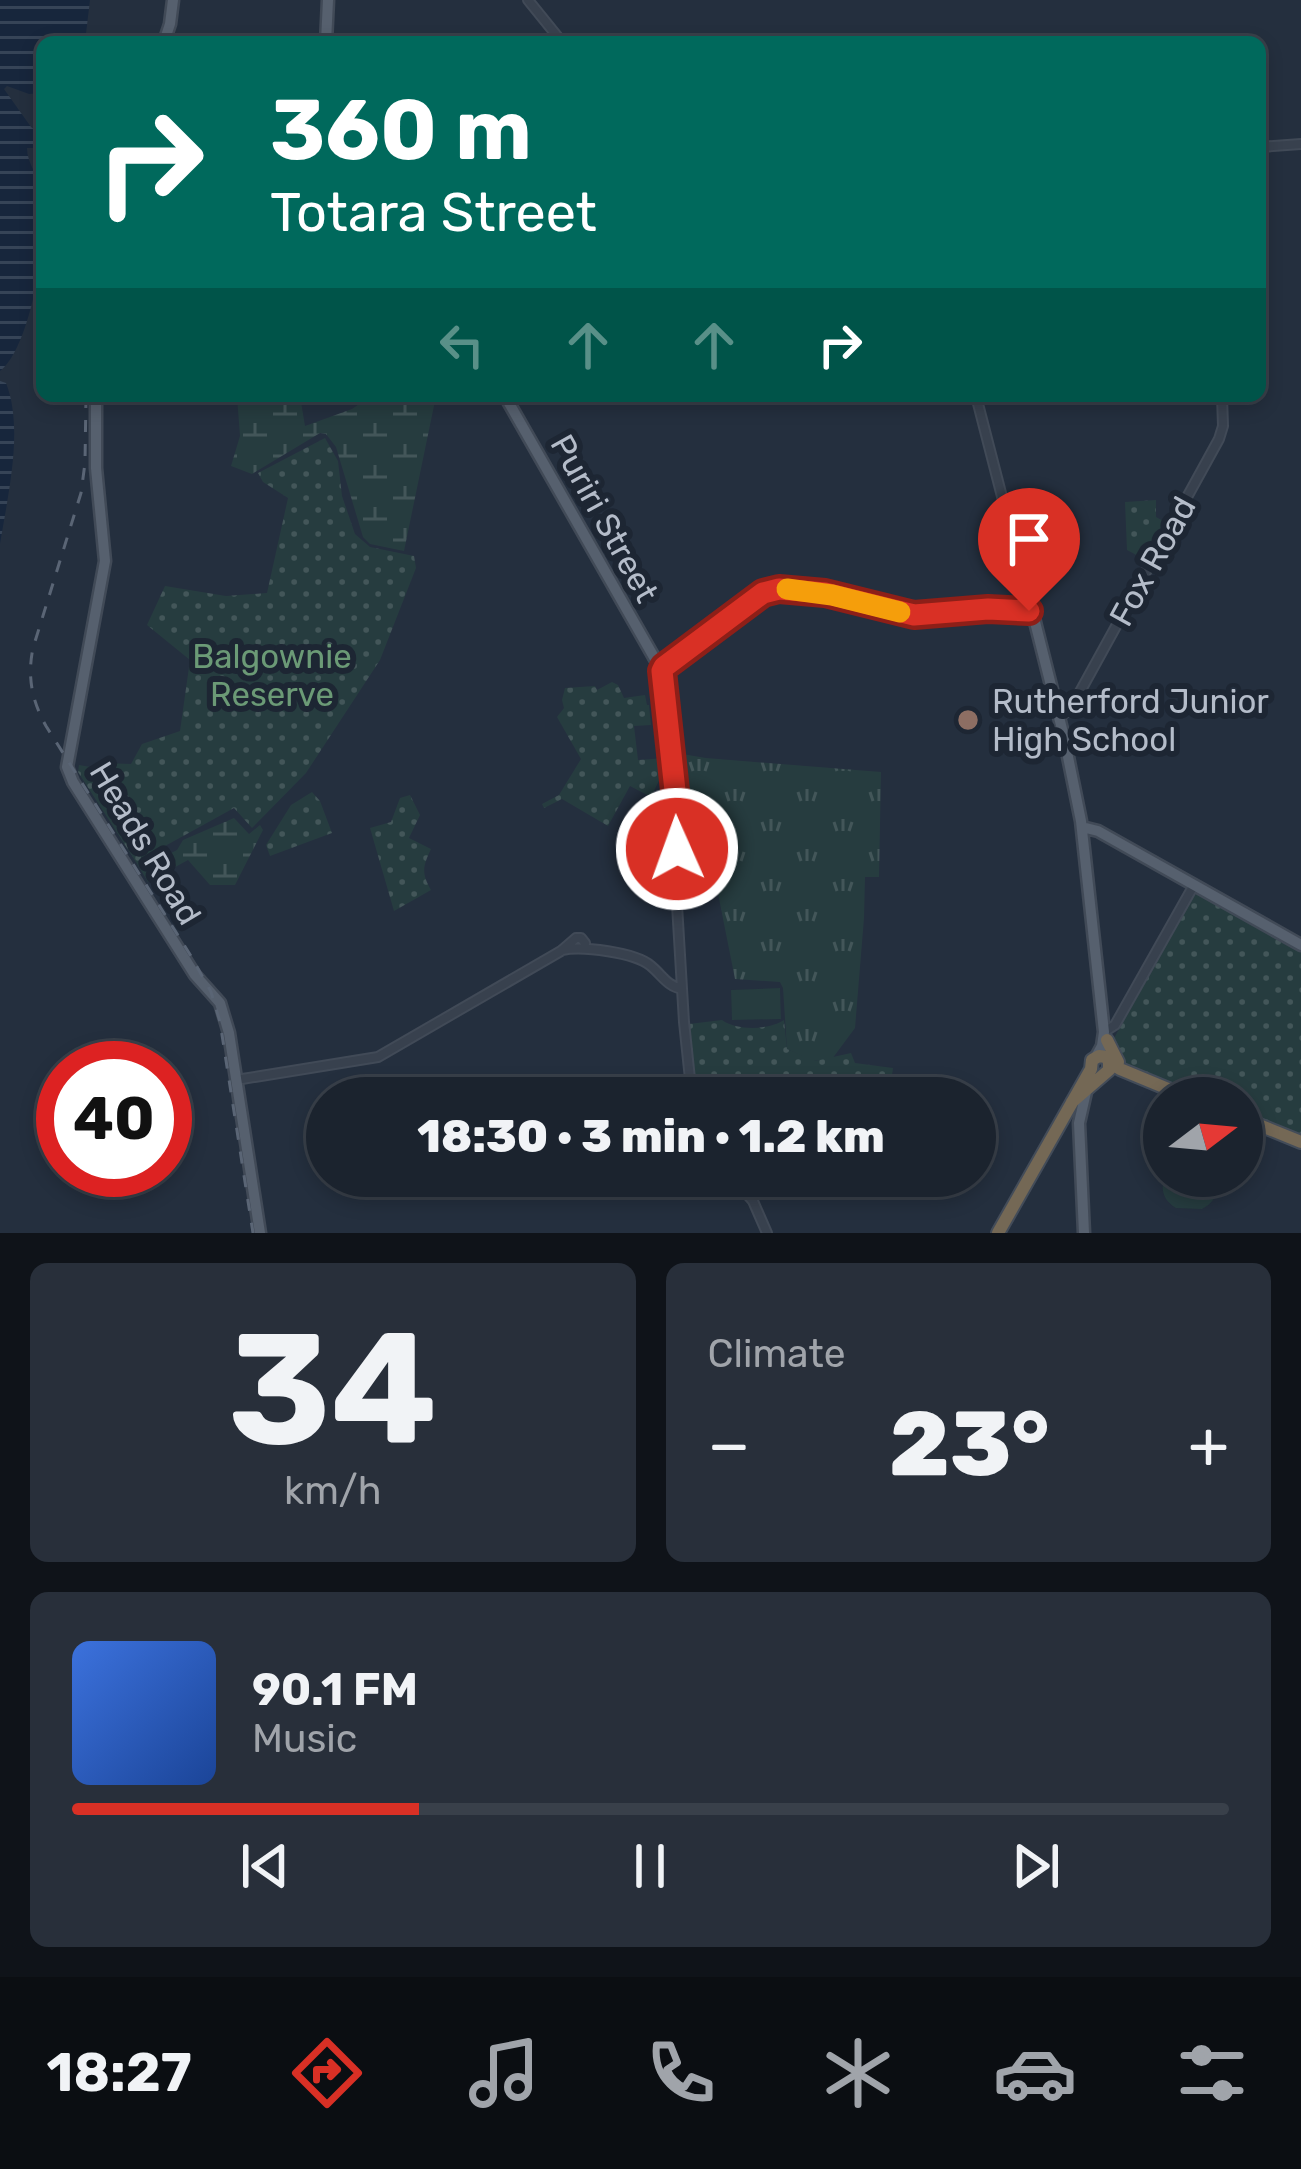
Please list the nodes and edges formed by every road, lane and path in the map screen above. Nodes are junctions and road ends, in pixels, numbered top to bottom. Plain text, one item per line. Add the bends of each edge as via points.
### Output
1 (172, 0) edge
2 (328, 0) edge
3 (528, 0) edge
4 (166, 36) edge
5 (326, 36) edge
6 (557, 36) edge
7 (1301, 143) edge
8 (1266, 146) edge
9 (96, 402) edge
10 (508, 402) edge
11 (977, 402) edge
12 (1222, 402) edge
13 (1027, 611) junction
14 (662, 668) junction
15 (1059, 717) junction
16 (1082, 827) junction
17 (1194, 885) junction
18 (1301, 945) edge
19 (682, 989) junction
20 (1105, 1036) junction
21 (1101, 1068) junction
22 (1133, 1074) junction
23 (690, 1077) edge
24 (1143, 1078) edge
25 (236, 1080) junction
26 (1070, 1105) junction
27 (1079, 1123) junction
28 (1263, 1127) edge
29 (1301, 1142) edge
30 (749, 1197) edge
31 (260, 1233) edge
32 (767, 1233) edge
33 (998, 1233) edge
34 (1084, 1233) edge

1 - 4 main road
2 - 5 main road
3 - 6 street
7 - 8 street
9 - 25 main road, Heads Road via 105,562 67,767 220,1003
10 - 14 main road, Puriri Street
11 - 13 street
12 - 15 street, Fox Road via 1220,439 1070,710
13 - 14 main road via 914,615 772,589
13 - 15 main road
14 - 19 street, Puriri Street
15 - 16 main road
16 - 17 main road
16 - 20 main road
17 - 18 main road
17 - 20 street
19 - 23 street, Puriri Street
19 - 25 street via 642,959 579,945 378,1057
20 - 21 main road
20 - 22 highway
21 - 22 highway
21 - 26 highway
21 - 27 main road
22 - 24 highway
25 - 31 main road, Heads Road
26 - 27 main road
26 - 33 highway
27 - 34 main road
28 - 29 highway
30 - 32 street

